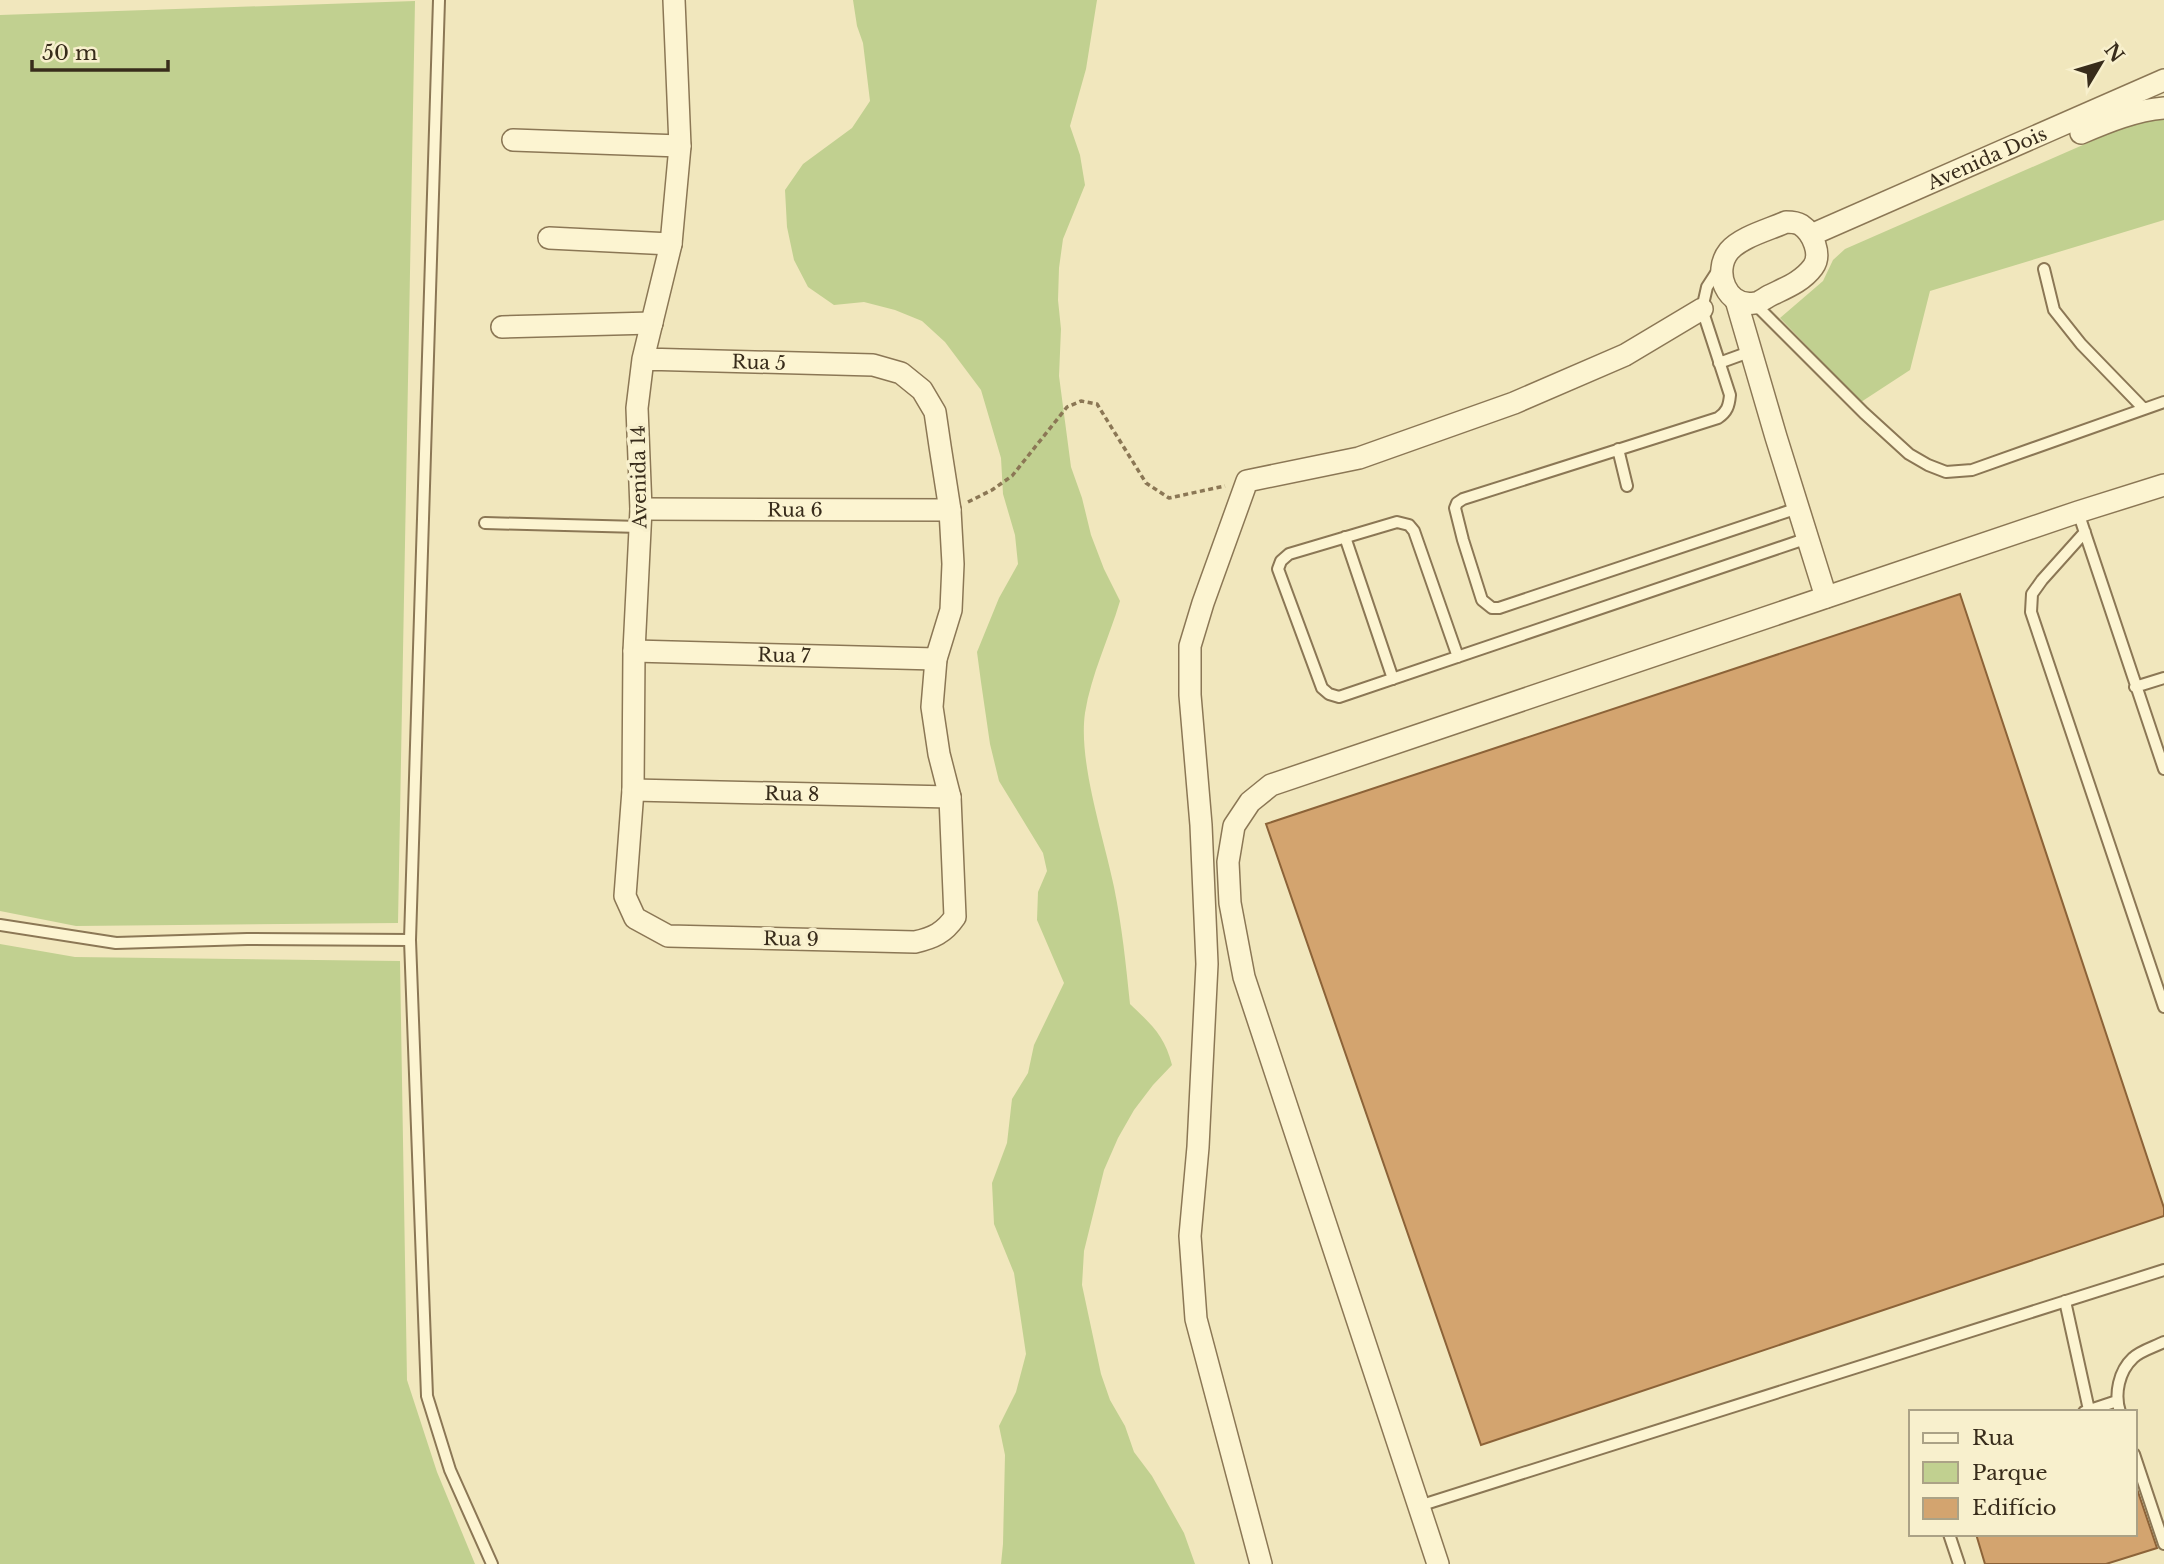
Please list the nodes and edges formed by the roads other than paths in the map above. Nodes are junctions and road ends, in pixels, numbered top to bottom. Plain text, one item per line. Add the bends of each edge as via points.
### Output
1 (439, 0) edge
2 (674, 0) edge
3 (2164, 80) edge
4 (2164, 108) edge
5 (513, 140) dead end
6 (680, 146) junction
7 (550, 238) dead end
8 (1813, 240) junction
9 (671, 244) junction
10 (1720, 267) junction
11 (2044, 269) dead end
12 (1745, 302) junction
13 (1702, 310) junction
14 (652, 323) junction
15 (502, 327) dead end
16 (1752, 351) junction
17 (643, 359) junction
18 (1720, 363) junction
19 (2164, 402) edge
20 (2144, 409) junction
21 (1618, 449) junction
22 (1628, 485) dead end
23 (2164, 485) edge
24 (1798, 508) junction
25 (950, 510) junction
26 (2078, 512) junction
27 (641, 518) junction
28 (485, 523) dead end
29 (2085, 533) junction
30 (1345, 537) junction
31 (1808, 538) junction
32 (1826, 597) junction
33 (634, 651) junction
34 (1458, 657) junction
35 (936, 659) junction
36 (2164, 678) edge
37 (1393, 679) junction
38 (2136, 687) junction
39 (2164, 769) edge
40 (633, 790) junction
41 (950, 797) junction
42 (0, 925) edge
43 (668, 936) joint
44 (410, 940) junction
45 (915, 942) joint
46 (2164, 1007) edge
47 (2164, 1270) edge
48 (2065, 1301) junction
49 (2164, 1342) edge
50 (2118, 1406) edge
51 (2086, 1410) edge
52 (2092, 1410) edge
53 (2136, 1460) edge
54 (1419, 1506) junction
55 (1950, 1536) edge
56 (2164, 1544) edge
57 (492, 1564) edge
58 (1261, 1564) edge
59 (1438, 1564) edge
60 (1959, 1564) edge

1 - 44 lane
2 - 6 street, Avenida 14
3 - 8 street, Avenida Dois
4 - 8 street, Avenida Dois via 2104,123
5 - 6 street
6 - 9 street, Avenida 14
7 - 9 street
8 - 10 street via 1802,225 1786,222 1736,244
8 - 12 street via 1817,255 1808,273 1798,282
9 - 14 street, Avenida 14
10 - 12 street via 1728,292
10 - 13 lane via 1707,287
11 - 20 lane via 2054,310
12 - 16 street
12 - 20 lane via 1909,454 1946,472 1972,470
13 - 18 lane
13 - 58 street via 1625,355 1514,403 1359,458 1247,481 1203,603 1190,646 1206,964 1190,1236 1196,1319
14 - 15 street
14 - 17 street, Avenida 14
16 - 18 lane
16 - 24 street
17 - 25 street, Rua 5 via 873,365 901,373 922,390 935,412
17 - 27 street, Avenida 14 via 637,408
18 - 21 lane via 1730,395 1725,414
19 - 20 lane
21 - 22 lane
21 - 24 lane via 1457,503 1463,540 1487,605 1499,608
23 - 26 street
24 - 31 street
25 - 27 street, Rua 6
25 - 35 street, Rua 5 via 951,610
26 - 29 lane
26 - 32 street
27 - 28 lane
27 - 33 street, Avenida 14
29 - 38 lane
29 - 46 lane via 2032,594 2031,612
30 - 34 lane via 1397,522 1409,525
30 - 37 lane
30 - 37 lane via 1289,554 1278,569 1322,688 1339,697
31 - 32 street
31 - 34 lane
32 - 54 street via 1270,785 1234,826 1228,862 1230,903 1244,977
33 - 35 street, Rua 7
33 - 40 street, Avenida 14
34 - 37 lane
35 - 41 street, Rua 5 via 932,707
36 - 38 lane
38 - 39 lane
40 - 41 street, Rua 8
40 - 43 street, Avenida 14 via 625,896 635,918
41 - 45 street, Rua 5 via 955,917 936,937
42 - 44 lane via 117,943
43 - 45 street, Rua 9
44 - 57 lane via 426,1396 450,1470
47 - 48 lane
48 - 51 lane
48 - 54 lane
49 - 50 lane via 2134,1356 2124,1368
50 - 52 lane
53 - 56 lane
54 - 59 street
55 - 60 lane

